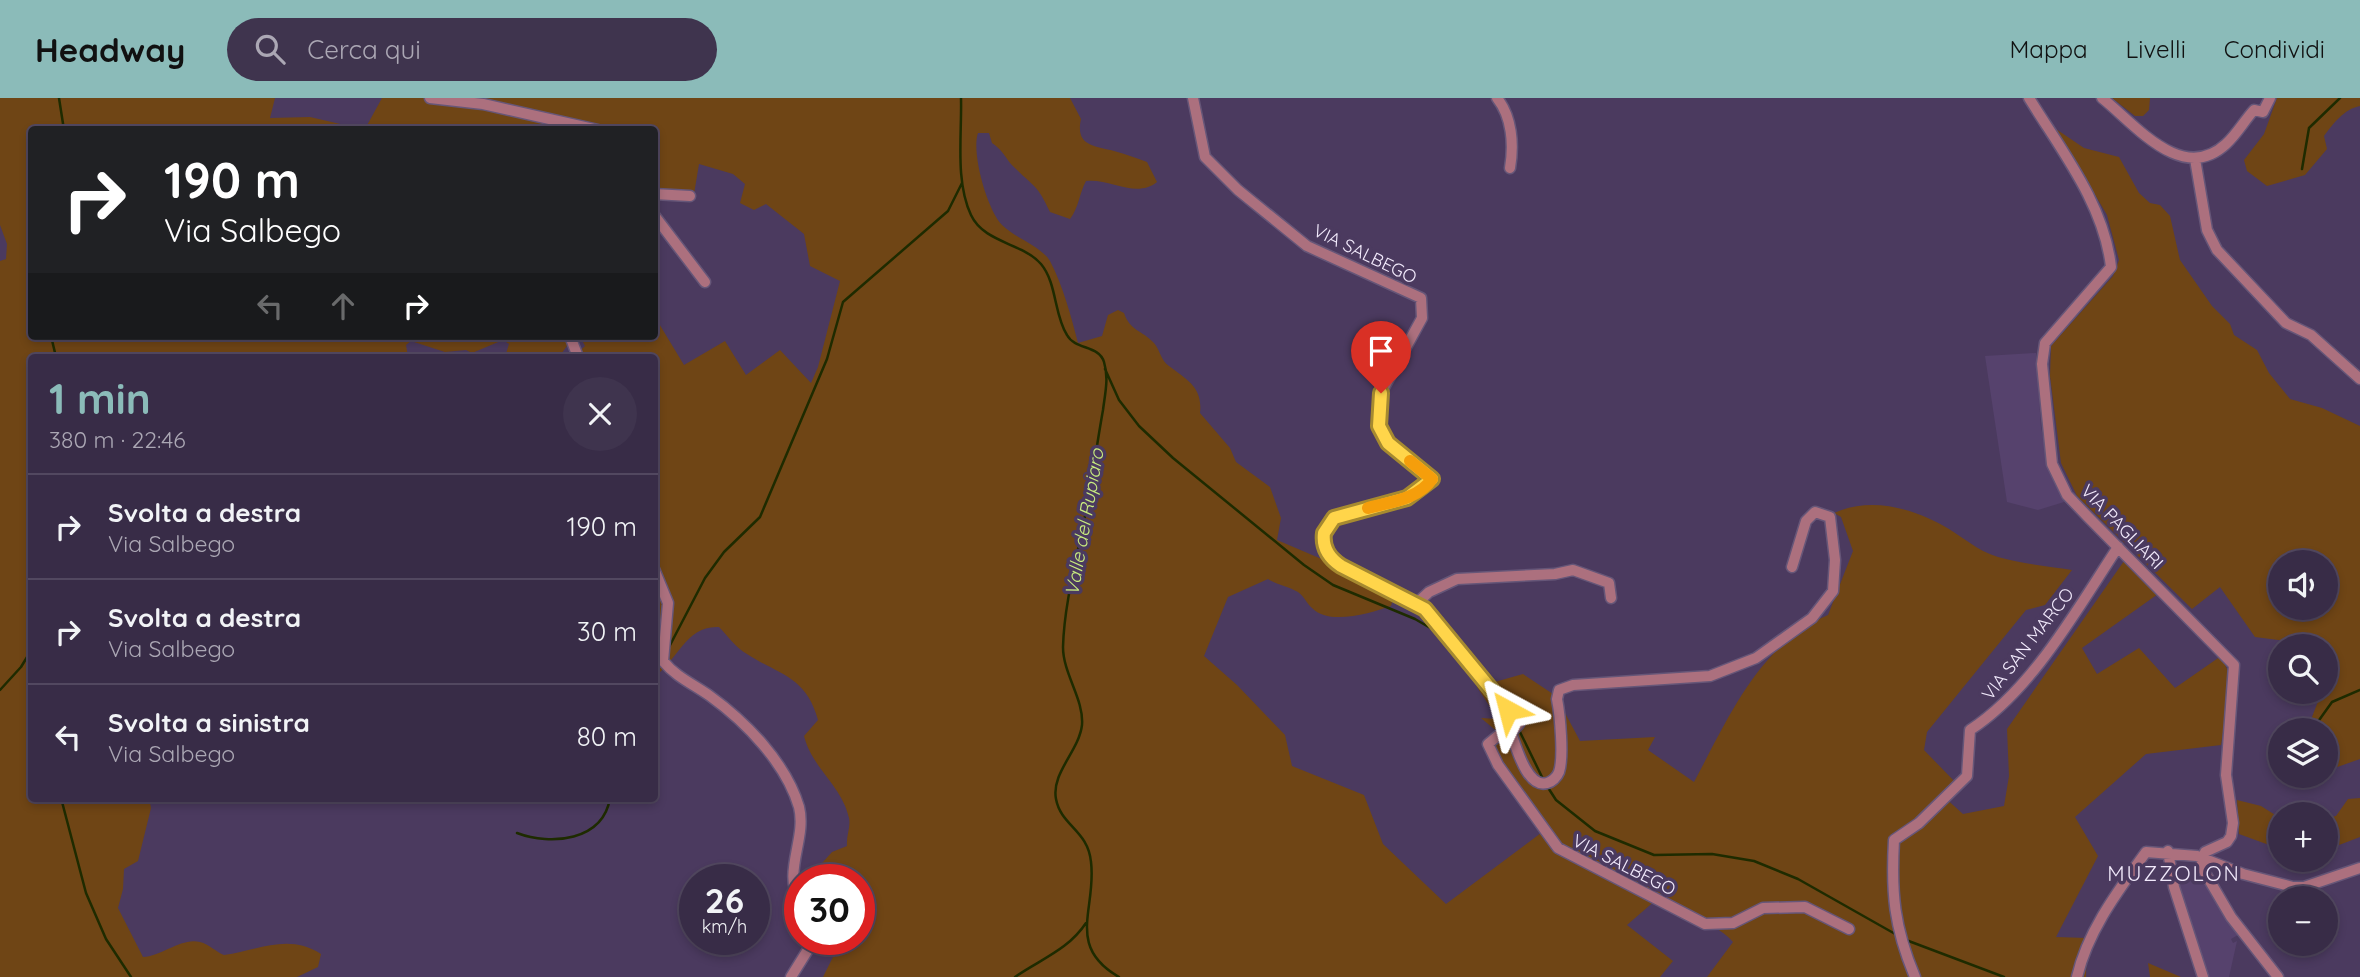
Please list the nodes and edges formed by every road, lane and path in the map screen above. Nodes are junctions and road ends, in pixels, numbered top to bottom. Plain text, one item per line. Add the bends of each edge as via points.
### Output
1 (430, 98) edge
2 (1193, 98) edge
3 (1497, 98) edge
4 (2029, 98) edge
5 (2102, 98) edge
6 (2270, 98) edge
7 (580, 126) edge
8 (2194, 159) junction
9 (1510, 168) dead end
10 (658, 194) edge
11 (690, 197) dead end
12 (658, 220) edge
13 (705, 282) dead end
14 (2360, 379) edge
15 (2118, 547) junction
16 (1793, 567) dead end
17 (658, 579) edge
18 (1611, 598) dead end
19 (1416, 604) junction
20 (1515, 729) junction
21 (2168, 851) junction
22 (2203, 855) junction
23 (795, 864) edge
24 (2360, 867) edge
25 (1849, 929) dead end
26 (805, 955) edge
27 (791, 977) edge
28 (1915, 977) edge
29 (2077, 977) edge
30 (2203, 977) edge
31 (2278, 977) edge

1 - 7 street via 483,104
2 - 19 street, VIA SALBEGO via 1205,157 1238,190 1307,246 1421,298 1422,318 1381,393 1379,426 1388,443 1432,479 1407,498 1334,518 1324,540 1331,560
3 - 9 street via 1510,130
4 - 15 street, VIA PAGLIARI via 2085,190 2103,231 2111,267 2045,343 2042,364 2049,452 2067,495
5 - 8 street via 2143,136 2168,152
6 - 8 street via 2263,112 2254,110 2225,146
8 - 14 street via 2207,229 2217,250 2286,323 2311,335
10 - 11 street
12 - 13 street
15 - 22 street, VIA PAGLIARI via 2234,665 2226,775 2231,836
15 - 28 street, VIA SAN MARCO via 2025,680 1993,715 1970,730 1967,776 1919,823 1894,840 1891,893
16 - 20 street via 1806,521 1815,512 1830,517 1833,591 1812,618 1756,658 1710,676 1573,685 1559,690 1559,771 1547,783 1534,781 1522,762
17 - 23 street via 668,603 663,661 673,673 732,712 777,764 799,810
18 - 19 street via 1609,583 1573,570 1555,575 1457,579
19 - 20 street, VIA SALBEGO via 1458,647
20 - 25 street, VIA SALBEGO via 1488,744 1558,848 1705,924 1733,923 1763,908 1805,907
21 - 22 street
21 - 29 street via 2146,852 2103,912
21 - 30 street via 2174,887
22 - 24 street via 2243,874 2293,887
22 - 31 street via 2204,872 2231,917
26 - 27 street

